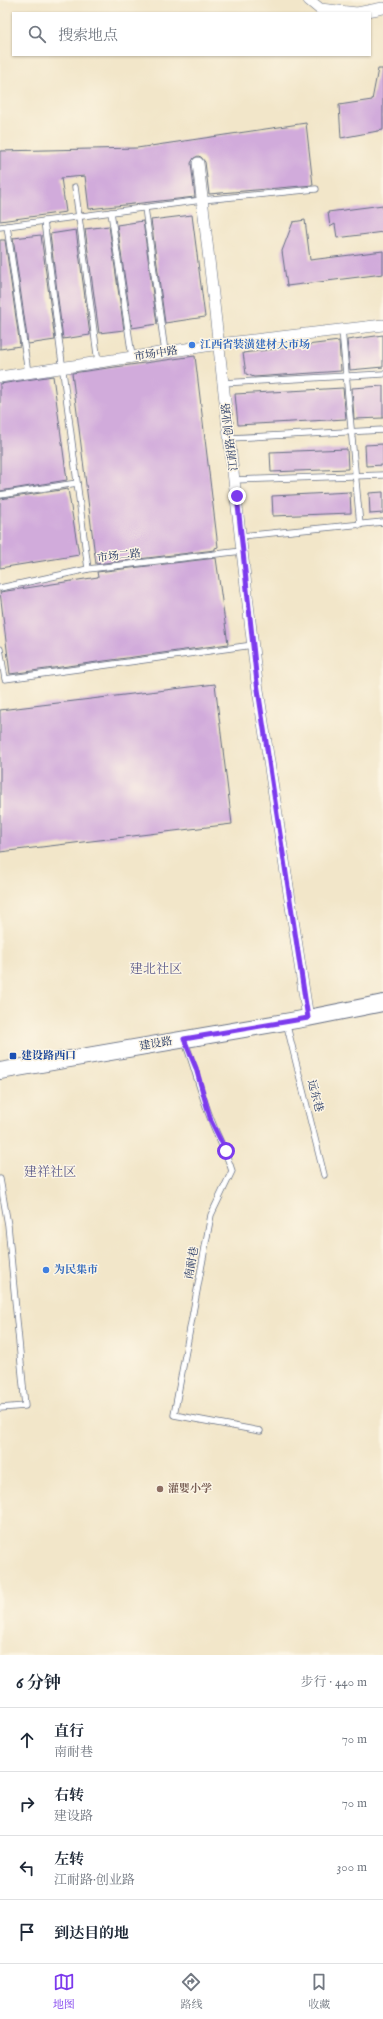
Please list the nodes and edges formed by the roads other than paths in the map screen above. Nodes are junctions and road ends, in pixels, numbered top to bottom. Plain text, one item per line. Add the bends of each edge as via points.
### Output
1 (309, 0) edge
2 (383, 8) edge
3 (198, 163) dead end
4 (75, 187) dead end
5 (316, 189) dead end
6 (202, 200) junction
7 (145, 208) junction
8 (112, 212) junction
9 (79, 217) junction
10 (44, 221) junction
11 (7, 226) junction
12 (0, 227) edge
13 (383, 325) edge
14 (342, 330) junction
15 (219, 344) junction
16 (165, 352) junction
17 (132, 357) junction
18 (98, 362) junction
19 (62, 368) junction
20 (28, 373) junction
21 (383, 374) edge
22 (346, 376) junction
23 (0, 377) edge
24 (223, 383) junction
25 (383, 430) edge
26 (352, 432) junction
27 (230, 438) junction
28 (383, 475) edge
29 (356, 476) junction
30 (235, 480) junction
31 (77, 483) junction
32 (0, 495) edge
33 (383, 522) edge
34 (360, 524) junction
35 (241, 536) junction
36 (243, 551) junction
37 (88, 570) junction
38 (0, 588) edge
39 (253, 645) junction
40 (0, 649) edge
41 (383, 1003) edge
42 (308, 1018) junction
43 (286, 1022) junction
44 (184, 1039) junction
45 (0, 1071) edge
46 (324, 1175) dead end
47 (0, 1179) edge
48 (0, 1408) edge
49 (260, 1432) dead end

1 - 2 street via 320,8 349,12
3 - 6 street, 江耐路·创业路
4 - 9 lane
5 - 6 lane
6 - 7 lane
6 - 15 street, 江耐路·创业路
7 - 8 lane
7 - 16 lane
8 - 9 lane
8 - 17 lane
9 - 10 lane
9 - 18 lane
10 - 11 lane
10 - 19 lane
11 - 12 lane
11 - 20 lane
13 - 14 street, 市场中路
14 - 15 street, 市场中路
14 - 22 lane
15 - 16 street, 市场中路
15 - 24 street, 江耐路·创业路
16 - 17 street, 市场中路
17 - 18 street, 市场中路
18 - 19 street, 市场中路
19 - 20 street, 市场中路
19 - 31 lane
20 - 23 street, 市场中路
21 - 22 lane
22 - 24 lane
22 - 26 lane
24 - 27 street, 江耐路·创业路
25 - 26 lane
26 - 27 lane
26 - 29 lane
27 - 30 street, 江耐路·创业路
28 - 29 lane
29 - 30 lane
29 - 34 lane
30 - 35 street, 江耐路·创业路
31 - 32 lane
31 - 37 lane
33 - 34 lane
34 - 35 lane
35 - 36 street, 江耐路·创业路
36 - 37 lane, 市场二路
36 - 39 street, 江耐路·创业路
37 - 38 lane, 市场二路
39 - 40 lane via 5,679
39 - 42 street, 江耐路·创业路
41 - 42 main road, 建设路
42 - 43 main road, 建设路
43 - 44 main road, 建设路
43 - 46 lane, 远东巷
44 - 45 main road, 建设路
44 - 49 lane, 南耐巷 via 196,1068 211,1121 226,1151 232,1171 211,1215 174,1415
47 - 48 lane via 8,1225 25,1406

